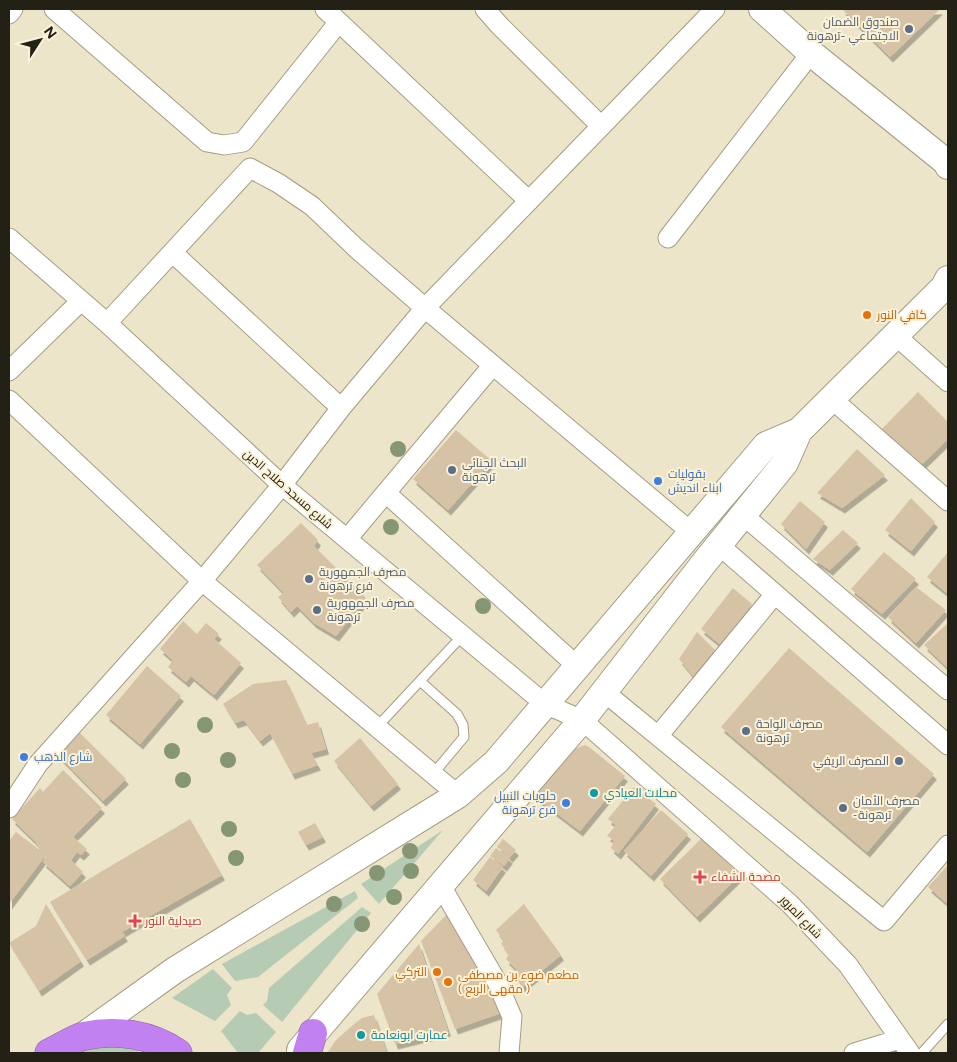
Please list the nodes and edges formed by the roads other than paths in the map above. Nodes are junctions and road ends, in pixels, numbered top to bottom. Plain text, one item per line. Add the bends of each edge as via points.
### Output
1 (13, 9) edge
2 (54, 9) edge
3 (325, 9) edge
4 (485, 9) edge
5 (715, 9) edge
6 (762, 9) edge
7 (9, 14) edge
8 (340, 22) junction
9 (811, 53) junction
10 (601, 126) junction
11 (948, 164) edge
12 (530, 201) junction
13 (9, 238) edge
14 (668, 238) dead end
15 (174, 252) junction
16 (947, 284) edge
17 (81, 301) junction
18 (425, 308) junction
19 (107, 323) junction
20 (895, 335) junction
21 (492, 365) junction
22 (9, 371) edge
23 (948, 382) edge
24 (832, 399) junction
25 (9, 400) edge
26 (341, 408) junction
27 (799, 430) junction
28 (282, 485) junction
29 (386, 493) junction
30 (948, 501) edge
31 (743, 515) junction
32 (692, 532) junction
33 (347, 539) junction
34 (718, 545) junction
35 (202, 581) junction
36 (775, 594) junction
37 (462, 636) junction
38 (577, 666) junction
39 (420, 681) junction
40 (948, 690) edge
41 (603, 691) junction
42 (545, 704) junction
43 (582, 720) junction
44 (376, 728) junction
45 (658, 736) junction
46 (948, 745) edge
47 (433, 774) junction
48 (458, 796) junction
49 (9, 808) edge
50 (948, 845) edge
51 (441, 886) junction
52 (948, 1024) edge
53 (83, 1036) junction
54 (306, 1046) edge
55 (905, 1046) edge
56 (49, 1053) edge
57 (178, 1053) edge
58 (509, 1053) edge
59 (854, 1053) edge
60 (922, 1053) edge

1 - 7 street
2 - 8 street via 207,142 224,145 243,142
3 - 8 street
4 - 10 street
5 - 10 street
6 - 9 street
8 - 12 street
9 - 11 street
9 - 14 street
10 - 12 street
12 - 18 street
13 - 17 street, شلرع مسجد صلاح الدين
15 - 18 street via 250,168 312,206
15 - 19 street
15 - 26 street
16 - 20 street
17 - 19 street, شلرع مسجد صلاح الدين
17 - 22 street
18 - 21 street
18 - 26 street
19 - 28 street, شلرع مسجد صلاح الدين
20 - 23 street
20 - 24 street
21 - 29 street
21 - 32 street
24 - 27 street
24 - 30 street
25 - 35 street
26 - 28 street
27 - 31 street via 785,463
27 - 32 street via 766,445
28 - 33 street, شلرع مسجد صلاح الدين
28 - 35 street
29 - 33 street
29 - 38 street
31 - 34 street
31 - 40 street
32 - 38 street
33 - 37 street, شلرع مسجد صلاح الدين
34 - 36 street
34 - 41 street
35 - 44 street
35 - 49 street via 38,764
36 - 45 street
36 - 46 street
37 - 39 lane
37 - 42 street, شلرع مسجد صلاح الدين
38 - 42 street
39 - 44 lane
39 - 47 lane via 457,714 463,725 464,737
41 - 43 street
41 - 45 street
42 - 43 street, شلرع مسجد صلاح الدين
42 - 48 street via 496,762
43 - 51 street
43 - 55 street, شارع المرور via 790,904 848,965
44 - 47 street
45 - 50 street via 884,921
47 - 48 street
48 - 53 street via 175,970
51 - 54 street
51 - 58 street via 497,982 512,1017
52 - 60 lane
53 - 56 highway
53 - 57 highway via 111,1032 140,1036
55 - 59 street

